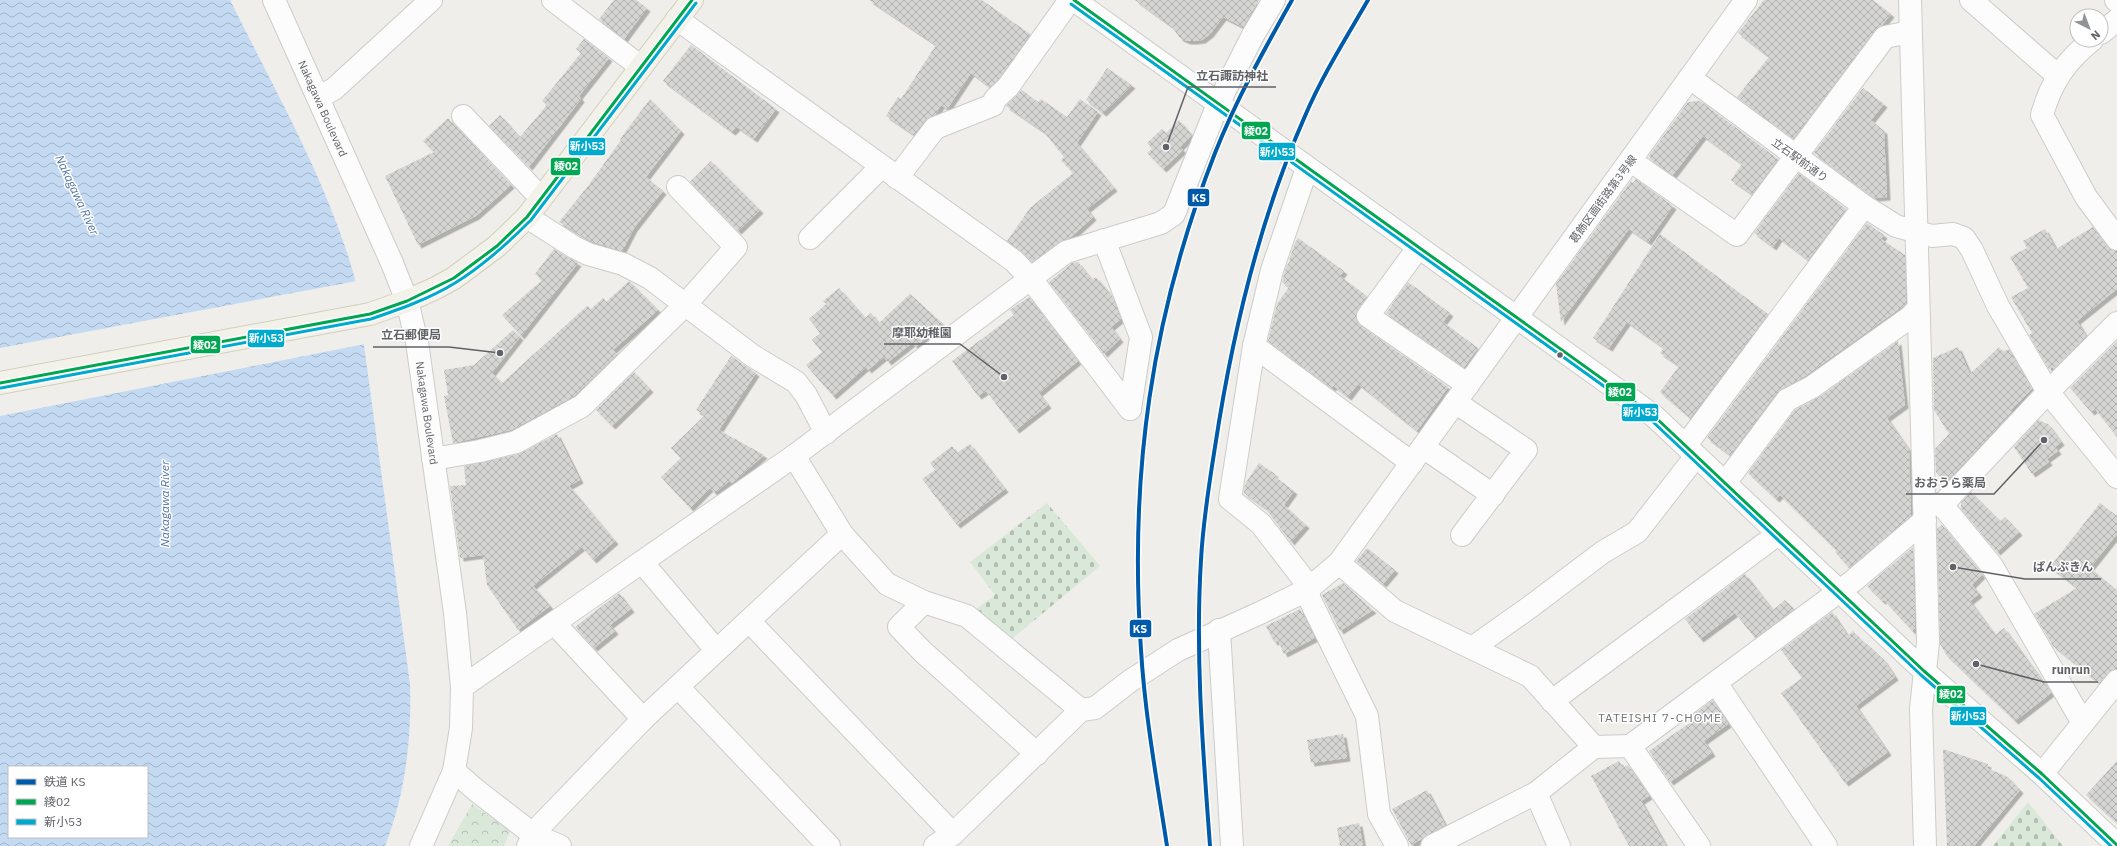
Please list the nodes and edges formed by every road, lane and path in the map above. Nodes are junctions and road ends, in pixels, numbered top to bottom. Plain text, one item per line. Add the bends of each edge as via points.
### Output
1 (274, 0) edge
2 (430, 0) edge
3 (554, 0) edge
4 (692, 0) edge
5 (1070, 0) edge
6 (1074, 0) edge
7 (1274, 0) edge
8 (1746, 0) edge
9 (1910, 0) edge
10 (1971, 0) edge
11 (678, 19) junction
12 (2117, 20) edge
13 (2109, 26) edge
14 (1910, 32) junction
15 (2082, 48) edge
16 (641, 67) junction
17 (2058, 76) junction
18 (1690, 78) junction
19 (318, 97) junction
20 (1218, 104) junction
21 (463, 116) dead end
22 (1796, 156) junction
23 (1631, 161) junction
24 (1307, 168) junction
25 (889, 173) junction
26 (678, 186) dead end
27 (541, 198) junction
28 (1864, 206) junction
29 (527, 216) junction
30 (1916, 232) junction
31 (810, 238) dead end
32 (2117, 239) edge
33 (1104, 240) junction
34 (1418, 248) junction
35 (1031, 279) junction
36 (407, 301) junction
37 (685, 305) junction
38 (1918, 309) junction
39 (1516, 318) junction
40 (2117, 323) edge
41 (1254, 346) junction
42 (0, 383) edge
43 (2048, 392) junction
44 (1462, 393) junction
45 (826, 433) junction
46 (1691, 451) junction
47 (1418, 455) junction
48 (794, 456) junction
49 (434, 459) junction
50 (2117, 477) edge
51 (1725, 483) junction
52 (1493, 495) junction
53 (1930, 509) junction
54 (842, 534) junction
55 (1778, 534) junction
56 (1462, 535) dead end
57 (642, 562) junction
58 (1339, 563) junction
59 (1307, 590) junction
60 (1839, 590) junction
61 (924, 602) junction
62 (749, 622) junction
63 (554, 623) junction
64 (1219, 630) junction
65 (1472, 648) junction
66 (716, 650) junction
67 (1924, 671) junction
68 (2117, 681) edge
69 (1716, 683) junction
70 (462, 687) junction
71 (678, 687) junction
72 (1552, 701) junction
73 (1081, 710) junction
74 (644, 719) junction
75 (2083, 723) junction
76 (1630, 746) junction
77 (1594, 747) junction
78 (1036, 754) junction
79 (454, 771) junction
80 (2042, 774) junction
81 (1536, 793) junction
82 (953, 834) junction
83 (531, 840) edge
84 (1823, 845) edge
85 (2117, 845) edge
86 (421, 846) edge
87 (560, 846) edge
88 (830, 846) edge
89 (935, 846) edge
90 (1232, 846) edge
91 (1397, 846) edge
92 (1432, 846) edge
93 (1559, 846) edge
94 (1699, 846) edge
95 (1925, 846) edge

1 - 19 street, Nakagawa Boulevard
2 - 19 street via 334,89
3 - 16 street
4 - 11 main road
5 - 25 street via 993,105 935,128
6 - 20 street
7 - 20 street
8 - 18 street, 葛飾区画街路第3号線
9 - 14 street
10 - 17 street
11 - 16 main road
11 - 25 street
12 - 13 street
14 - 22 street via 1885,37
14 - 30 street
15 - 17 street
16 - 27 main road
17 - 32 street via 2042,115 2086,197
18 - 22 street, 立石駅前通り
18 - 23 street, 葛飾区画街路第3号線
19 - 36 street, Nakagawa Boulevard
20 - 24 street
20 - 33 street via 1174,214 1161,223
21 - 27 street
22 - 23 street via 1737,236
22 - 28 street, 立石駅前通り
23 - 39 street, 葛飾区画街路第3号線
24 - 34 street
24 - 41 street via 1272,270
25 - 31 street
25 - 35 street via 1014,261
26 - 37 street via 736,247
27 - 29 main road
28 - 30 street, 立石駅前通り via 1896,226
28 - 46 street
29 - 36 main road via 476,263 436,288
29 - 37 street via 574,247 588,254 623,264 650,278
30 - 38 street
30 - 43 street, 立石駅前通り via 1932,236 1953,234 1964,238 1998,306
33 - 35 street via 1066,252
33 - 35 street via 1141,337 1130,409
34 - 39 street
34 - 44 street via 1368,316
35 - 45 street
36 - 42 main road via 370,314
36 - 49 street, Nakagawa Boulevard via 417,342
37 - 45 street via 753,356 796,382 806,395
37 - 49 street via 582,406 516,442
38 - 51 street via 1910,318 1812,387 1787,400
38 - 53 street
39 - 44 street, 葛飾区画街路第3号線
39 - 46 street via 1654,416
40 - 43 street
41 - 47 street
41 - 59 street via 1230,499 1261,524 1304,580
43 - 50 street
43 - 53 street
44 - 47 street, 葛飾区画街路第3号線
44 - 52 street via 1526,450
45 - 48 street
46 - 51 street
46 - 65 street via 1637,532 1603,552
47 - 52 street
47 - 58 street, 葛飾区画街路第3号線
48 - 54 street
48 - 57 street
49 - 70 street, Nakagawa Boulevard via 455,613
51 - 55 street
52 - 56 street
53 - 60 street via 1853,581
53 - 67 street via 1928,642
53 - 75 street via 1992,566
54 - 61 street via 887,584
54 - 62 street
55 - 60 street
55 - 72 street
57 - 63 street
57 - 66 street
58 - 59 street, 葛飾区画街路第3号線
58 - 65 street via 1395,611
59 - 64 street, 葛飾区画街路第3号線
59 - 91 street via 1367,716 1379,814
60 - 67 street
60 - 69 street
61 - 73 street via 968,616
61 - 78 street via 899,627 923,652
62 - 66 street
62 - 82 street
63 - 70 street
63 - 74 street
64 - 73 street, 葛飾区画街路第3号線 via 1178,650 1130,681 1095,708
64 - 90 street
65 - 72 street via 1530,676
66 - 71 street
67 - 80 street
67 - 95 street via 1921,709
68 - 75 street
69 - 76 street
69 - 84 street
70 - 79 street, Nakagawa Boulevard via 461,728
71 - 74 street
71 - 88 street
72 - 77 street
73 - 78 street
74 - 83 street
75 - 80 street
76 - 77 street
76 - 94 street
77 - 81 street
78 - 82 street
79 - 83 street
79 - 86 street, Nakagawa Boulevard
80 - 85 street
81 - 92 street
81 - 93 street
82 - 89 street
83 - 87 street

